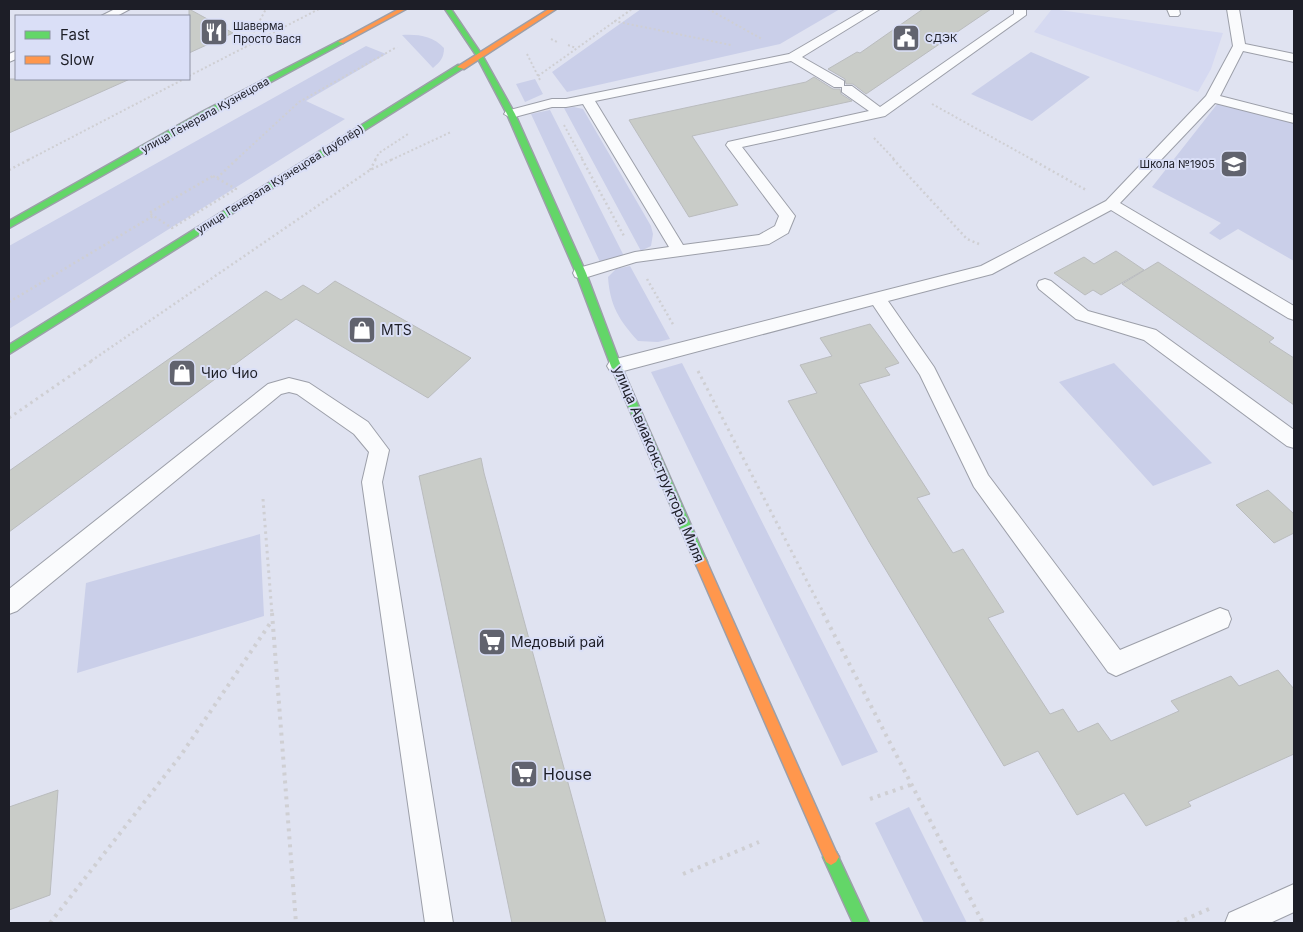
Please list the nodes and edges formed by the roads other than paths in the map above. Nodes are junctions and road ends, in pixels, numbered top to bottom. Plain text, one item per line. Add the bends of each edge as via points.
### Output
1 (124, 9) edge
2 (403, 9) edge
3 (448, 9) edge
4 (553, 9) edge
5 (874, 9) edge
6 (1233, 9) edge
7 (1005, 11) dead end
8 (1020, 12) edge
9 (109, 15) edge
10 (1239, 46) junction
11 (479, 54) junction
12 (793, 57) junction
13 (1294, 58) edge
14 (1212, 98) junction
15 (587, 99) junction
16 (880, 113) junction
17 (511, 114) junction
18 (1294, 119) edge
19 (1111, 204) junction
20 (9, 225) edge
21 (679, 251) junction
22 (581, 273) junction
23 (1045, 285) dead end
24 (877, 298) junction
25 (1294, 314) edge
26 (9, 350) edge
27 (616, 366) junction
28 (1294, 440) edge
29 (9, 603) edge
30 (1220, 619) dead end
31 (1294, 898) edge
32 (439, 923) edge
33 (861, 923) edge
34 (1240, 923) edge

1 - 9 lane
2 - 20 street, улица Генерала Кузнецова via 203,115
3 - 11 street, улица Авиаконструктора Миля
4 - 11 street, улица Генерала Кузнецова (дублёр)
5 - 12 lane
6 - 10 lane
7 - 8 lane
8 - 16 lane
10 - 13 lane
10 - 14 lane
11 - 17 street, улица Авиаконструктора Миля
11 - 26 street, улица Генерала Кузнецова (дублёр)
12 - 15 lane
12 - 16 lane via 843,86
14 - 18 lane
14 - 19 lane
15 - 17 lane via 552,103
15 - 21 lane
16 - 21 lane via 733,145 788,216 782,229 763,240
17 - 22 street, улица Авиаконструктора Миля
19 - 24 lane via 986,270
19 - 25 lane
21 - 22 lane via 636,257
22 - 27 street, улица Авиаконструктора Миля
23 - 28 lane via 1082,315 1150,335
24 - 27 lane
24 - 30 lane via 928,372 981,481 1116,664
27 - 33 street, улица Авиаконструктора Миля
29 - 32 lane via 275,389 289,385 302,388 361,428 379,450 372,482
31 - 34 lane

